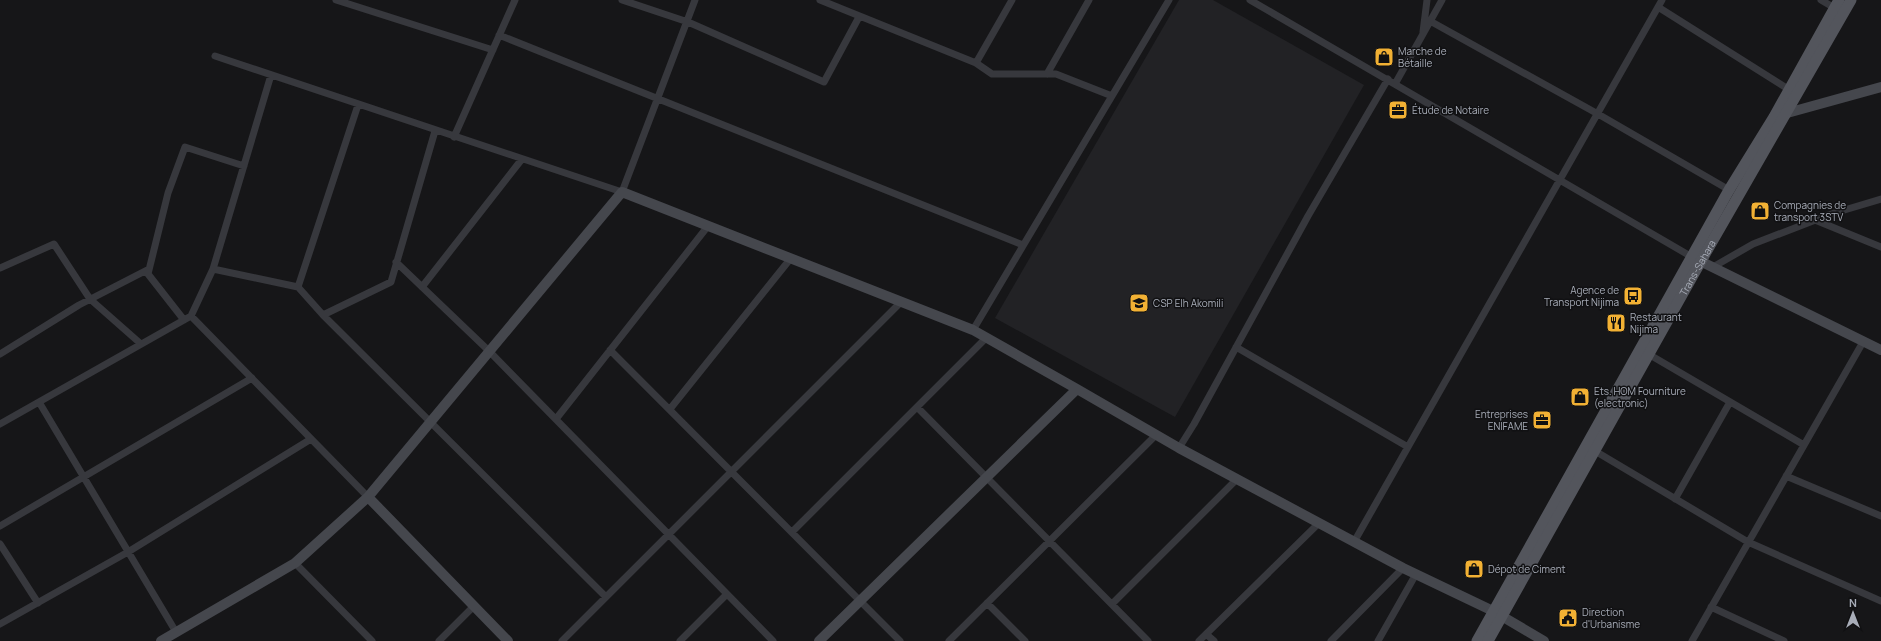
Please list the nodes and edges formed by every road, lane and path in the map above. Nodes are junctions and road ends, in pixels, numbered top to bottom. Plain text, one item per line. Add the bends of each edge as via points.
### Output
1 (336, 0) edge
2 (515, 0) edge
3 (622, 0) edge
4 (695, 0) edge
5 (820, 0) edge
6 (1012, 0) edge
7 (1089, 0) edge
8 (1170, 0) edge
9 (1250, 0) edge
10 (1427, 0) edge
11 (1442, 0) edge
12 (1662, 0) edge
13 (1821, 0) edge
14 (836, 3) edge
15 (1846, 4) edge
16 (1658, 7) junction
17 (859, 17) junction
18 (1430, 21) junction
19 (688, 22) junction
20 (500, 35) junction
21 (1422, 36) junction
22 (493, 50) junction
23 (215, 56) dead end
24 (976, 63) junction
25 (1047, 74) junction
26 (271, 75) junction
27 (1388, 79) junction
28 (1395, 84) junction
29 (1881, 87) edge
30 (1788, 89) junction
31 (1112, 96) junction
32 (658, 99) junction
33 (358, 105) junction
34 (1598, 114) junction
35 (1785, 114) junction
36 (1774, 117) junction
37 (435, 131) junction
38 (454, 137) junction
39 (522, 159) junction
40 (244, 166) junction
41 (1560, 180) junction
42 (622, 192) junction
43 (1734, 192) junction
44 (1879, 201) edge
45 (1815, 220) junction
46 (708, 226) junction
47 (1023, 245) junction
48 (1881, 247) edge
49 (791, 258) junction
50 (1696, 259) junction
51 (396, 262) junction
52 (1713, 267) junction
53 (0, 268) edge
54 (149, 269) junction
55 (213, 269) junction
56 (298, 287) junction
57 (422, 287) junction
58 (90, 299) junction
59 (901, 302) junction
60 (323, 315) junction
61 (191, 316) junction
62 (1663, 319) junction
63 (184, 320) junction
64 (972, 330) junction
65 (986, 338) junction
66 (1863, 342) junction
67 (141, 344) junction
68 (1236, 347) junction
69 (610, 350) junction
70 (1881, 350) edge
71 (489, 351) junction
72 (0, 354) edge
73 (1650, 356) junction
74 (252, 378) junction
75 (1078, 389) junction
76 (39, 402) junction
77 (1730, 402) junction
78 (917, 407) junction
79 (670, 408) junction
80 (556, 419) junction
81 (431, 422) junction
82 (0, 424) edge
83 (1156, 435) junction
84 (311, 438) junction
85 (1804, 445) junction
86 (1408, 447) junction
87 (1179, 448) junction
88 (1595, 451) junction
89 (732, 471) junction
90 (1786, 476) junction
91 (84, 477) junction
92 (987, 477) junction
93 (1237, 479) junction
94 (368, 497) junction
95 (1675, 499) junction
96 (1881, 516) edge
97 (1319, 523) junction
98 (0, 526) edge
99 (792, 532) junction
100 (669, 534) junction
101 (1049, 541) junction
102 (1354, 542) junction
103 (1748, 542) junction
104 (0, 544) edge
105 (128, 552) junction
106 (295, 563) junction
107 (1403, 568) junction
108 (1416, 574) junction
109 (727, 594) junction
110 (606, 597) junction
111 (860, 601) junction
112 (1881, 601) edge
113 (38, 603) junction
114 (987, 603) junction
115 (1112, 604) junction
116 (474, 606) junction
117 (1711, 607) junction
118 (1498, 614) junction
119 (0, 624) edge
120 (176, 632) junction
121 (1206, 634) junction
122 (160, 641) edge
123 (372, 641) edge
124 (439, 641) edge
125 (508, 641) edge
126 (562, 641) edge
127 (680, 641) edge
128 (773, 641) edge
129 (819, 641) edge
130 (900, 641) edge
131 (949, 641) edge
132 (1025, 641) edge
133 (1148, 641) edge
134 (1199, 641) edge
135 (1214, 641) edge
136 (1330, 641) edge
137 (1378, 641) edge
138 (1476, 641) edge
139 (1488, 641) edge
140 (1544, 641) edge
141 (1692, 641) edge
142 (1784, 641) edge

1 - 22 street
2 - 20 street
3 - 19 street
4 - 19 street
5 - 14 street
6 - 24 street
7 - 25 street
8 - 31 street
9 - 27 street
10 - 21 street
11 - 18 street
12 - 16 street
13 - 15 street
14 - 17 street
15 - 30 main road, Trans-Sahara
15 - 35 main road, Trans-Sahara
16 - 30 street
16 - 34 street
17 - 19 street via 824,82
17 - 24 street
18 - 21 street
18 - 34 street
19 - 32 street
20 - 22 street
20 - 32 street
21 - 28 street
22 - 38 street
23 - 26 street
24 - 25 street via 992,74
25 - 31 street via 1056,74
26 - 33 street
26 - 40 street
27 - 28 street
27 - 68 street
28 - 41 street
29 - 35 street
30 - 36 main road, Trans-Sahara
31 - 47 street
32 - 42 street
32 - 47 street
33 - 37 street
33 - 56 street
34 - 41 street
34 - 43 street
35 - 36 street
35 - 43 main road, Trans-Sahara
36 - 43 main road, Trans-Sahara
37 - 38 street
37 - 51 street
38 - 39 street
39 - 42 street
39 - 57 street
40 - 54 street via 185,147 168,193
40 - 55 street
41 - 50 street
41 - 86 street
42 - 46 street
42 - 71 street
43 - 50 main road, Trans-Sahara
44 - 45 street
45 - 48 street
45 - 52 street via 1753,244
46 - 49 street
46 - 69 street
47 - 64 street
49 - 59 street
49 - 79 street
50 - 52 street
50 - 62 main road, Trans-Sahara
51 - 57 street
51 - 60 street via 390,282
52 - 66 street
53 - 58 street via 54,244
54 - 58 street
54 - 63 street via 148,274
55 - 56 street
55 - 61 street
56 - 60 street
57 - 71 street
58 - 67 street
58 - 72 street
59 - 64 street
59 - 89 street
60 - 81 street
61 - 63 street
61 - 74 street
62 - 73 main road, Trans-Sahara
62 - 118 main road, Trans-Sahara
63 - 67 street
64 - 65 street
65 - 75 street
65 - 78 street
66 - 70 street
66 - 85 street
67 - 76 street
68 - 86 street
68 - 87 street
69 - 79 street
69 - 80 street
71 - 80 street
71 - 81 street
73 - 77 street
73 - 88 main road, Trans-Sahara
74 - 84 street
74 - 91 street
75 - 83 street
75 - 92 street
76 - 82 street
76 - 91 street
77 - 85 street
77 - 95 street
78 - 92 street
78 - 99 street
79 - 89 street
80 - 100 street
81 - 94 street
81 - 110 street
83 - 87 street
83 - 101 street
84 - 94 street
84 - 105 street
85 - 90 street
86 - 102 street
87 - 93 street
88 - 95 street
88 - 118 main road, Trans-Sahara
89 - 99 street
89 - 100 street
90 - 96 street
90 - 103 street
91 - 98 street
91 - 105 street
92 - 101 street
92 - 111 street
93 - 97 street
93 - 115 street
94 - 106 street
94 - 116 street
95 - 103 street
97 - 102 street
97 - 121 street
99 - 111 street
100 - 109 street
100 - 110 street
101 - 114 street
101 - 115 street
102 - 107 street
103 - 112 street
103 - 117 street
104 - 113 street
105 - 113 street
105 - 120 street
106 - 120 street
106 - 123 street
107 - 108 street
107 - 136 street
108 - 118 street
108 - 137 street
109 - 127 street
109 - 128 street
110 - 126 street
111 - 129 street
111 - 130 street
113 - 119 street
114 - 131 street
114 - 132 street
115 - 133 street
116 - 124 street
116 - 125 street
117 - 141 street
117 - 142 street
118 - 138 main road, Trans-Sahara
118 - 139 main road, Trans-Sahara
118 - 140 street
120 - 122 street
121 - 134 street
121 - 135 street

